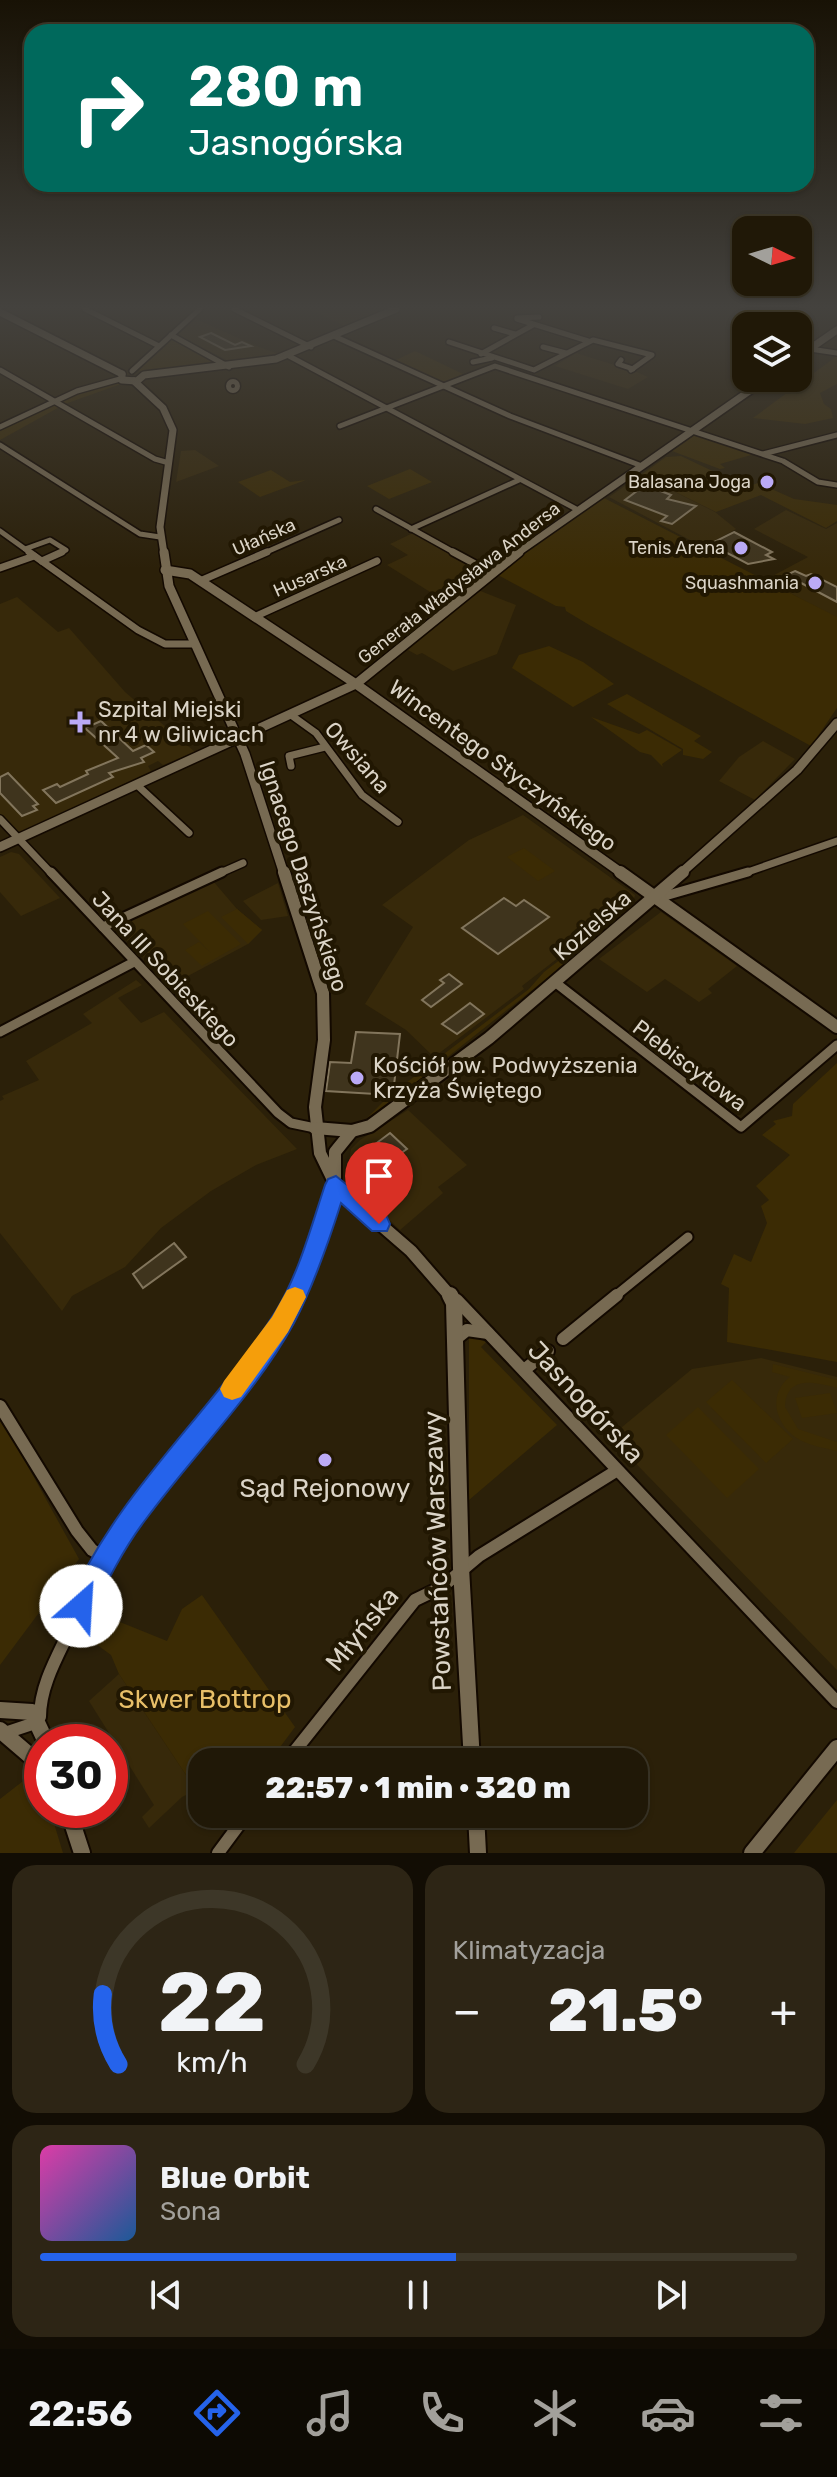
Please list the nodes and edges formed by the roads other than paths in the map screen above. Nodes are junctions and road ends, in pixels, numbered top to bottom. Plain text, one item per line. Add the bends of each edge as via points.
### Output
1 (46, 395) edge
2 (67, 395) edge
3 (148, 395) edge
4 (360, 395) edge
5 (420, 395) edge
6 (466, 395) edge
7 (587, 395) edge
8 (742, 395) edge
9 (54, 400) junction
10 (385, 409) junction
11 (0, 426) edge
12 (340, 426) dead end
13 (692, 430) junction
14 (837, 435) edge
15 (0, 445) edge
16 (762, 454) junction
17 (169, 463) junction
18 (642, 466) junction
19 (519, 480) junction
20 (837, 485) edge
21 (376, 509) dead end
22 (578, 510) junction
23 (339, 520) dead end
24 (411, 529) junction
25 (0, 531) edge
26 (160, 537) junction
27 (25, 549) junction
28 (34, 556) junction
29 (42, 561) junction
30 (377, 561) dead end
31 (0, 568) edge
32 (165, 570) junction
33 (492, 573) junction
34 (200, 581) junction
35 (254, 617) junction
36 (195, 644) junction
37 (356, 684) junction
38 (291, 715) junction
39 (837, 723) edge
40 (239, 740) junction
41 (325, 747) junction
42 (291, 766) dead end
43 (137, 785) junction
44 (0, 819) edge
45 (398, 822) dead end
46 (189, 833) dead end
47 (18, 839) junction
48 (837, 841) edge
49 (0, 847) edge
50 (243, 863) dead end
51 (653, 898) junction
52 (103, 927) junction
53 (134, 962) junction
54 (556, 983) junction
55 (837, 1027) edge
56 (0, 1032) edge
57 (837, 1045) edge
58 (315, 1128) junction
59 (352, 1131) junction
60 (336, 1185) junction
61 (688, 1237) dead end
62 (450, 1294) junction
63 (489, 1333) junction
64 (457, 1339) junction
65 (563, 1339) dead end
66 (548, 1351) dead end
67 (524, 1370) junction
68 (0, 1406) edge
69 (616, 1471) junction
70 (105, 1557) junction
71 (461, 1568) junction
72 (837, 1702) edge
73 (0, 1710) edge
74 (40, 1717) junction
75 (42, 1724) edge
76 (2, 1731) edge
77 (297, 1748) edge
78 (471, 1748) edge
79 (837, 1748) edge
80 (24, 1750) edge
81 (74, 1828) edge
82 (237, 1828) edge
83 (477, 1828) edge
84 (82, 1853) edge
85 (218, 1853) edge
86 (478, 1853) edge
87 (752, 1853) edge

1 - 9 street
2 - 9 street
3 - 17 street, Ignacego Daszyńskiego via 171,420
4 - 10 street
5 - 10 street
6 - 18 street
7 - 13 street
8 - 13 street, Generała Władysława Andersa
9 - 11 street
9 - 17 street
10 - 12 street
10 - 19 street
13 - 16 street
13 - 18 street, Generała Władysława Andersa
14 - 16 street
15 - 26 street via 140,534
16 - 20 street via 818,482
17 - 26 street, Ignacego Daszyńskiego
18 - 22 street, Generała Władysława Andersa
19 - 22 street
19 - 24 street
21 - 24 street
22 - 33 street, Generała Władysława Andersa
23 - 34 street, Ułańska
24 - 33 street
25 - 27 street
26 - 32 street, Ignacego Daszyńskiego
27 - 28 street
27 - 29 street via 50,540 66,550
28 - 29 street
28 - 31 street
29 - 36 street via 154,639 170,645
30 - 35 street, Husarska
32 - 34 street, Wincentego Styczyńskiego via 184,571
32 - 36 street, Ignacego Daszyńskiego
33 - 37 street, Generała Władysława Andersa
34 - 35 street, Wincentego Styczyńskiego
35 - 37 street, Wincentego Styczyńskiego
36 - 40 street, Ignacego Daszyńskiego
37 - 38 street, Generała Władysława Andersa
37 - 51 street, Wincentego Styczyńskiego
38 - 40 street, Generała Władysława Andersa
38 - 41 street, Owsiana via 316,733
39 - 51 street, Kozielska via 797,770
40 - 43 street, Generała Władysława Andersa
40 - 58 street, Ignacego Daszyńskiego via 323,993 325,1020 312,1108
41 - 42 street via 289,756
41 - 45 street, Owsiana via 362,795
43 - 46 street
43 - 47 street, Generała Władysława Andersa
44 - 47 street, Jana III Sobieskiego
47 - 49 street, Generała Władysława Andersa
47 - 52 street, Jana III Sobieskiego
48 - 51 street via 706,887
50 - 52 street
51 - 54 street, Kozielska
51 - 55 street, Wincentego Styczyńskiego
52 - 53 street, Jana III Sobieskiego
53 - 56 street
53 - 58 street, Jana III Sobieskiego via 284,1118
54 - 57 street, Plebiscytowa via 741,1127
54 - 59 street, Kozielska via 379,1121
58 - 59 street, Kozielska
58 - 60 street, Jasnogórska
59 - 60 street via 335,1152
60 - 62 street, Jasnogórska
60 - 70 street via 285,1317
61 - 65 street
62 - 63 street, Jasnogórska
62 - 64 street, Powstańców Warszawy
63 - 64 street via 467,1330
63 - 67 street, Jasnogórska
64 - 71 street, Powstańców Warszawy
66 - 67 street
67 - 69 street, Jasnogórska
68 - 70 street via 77,1531
69 - 71 street, Młyńska
69 - 72 street, Jasnogórska
70 - 74 street via 52,1668
71 - 77 street, Młyńska via 402,1612
71 - 78 street, Powstańców Warszawy
73 - 74 street via 22,1709
74 - 75 street
74 - 76 street
76 - 80 street
79 - 87 street
81 - 84 street
82 - 85 street
83 - 86 street

